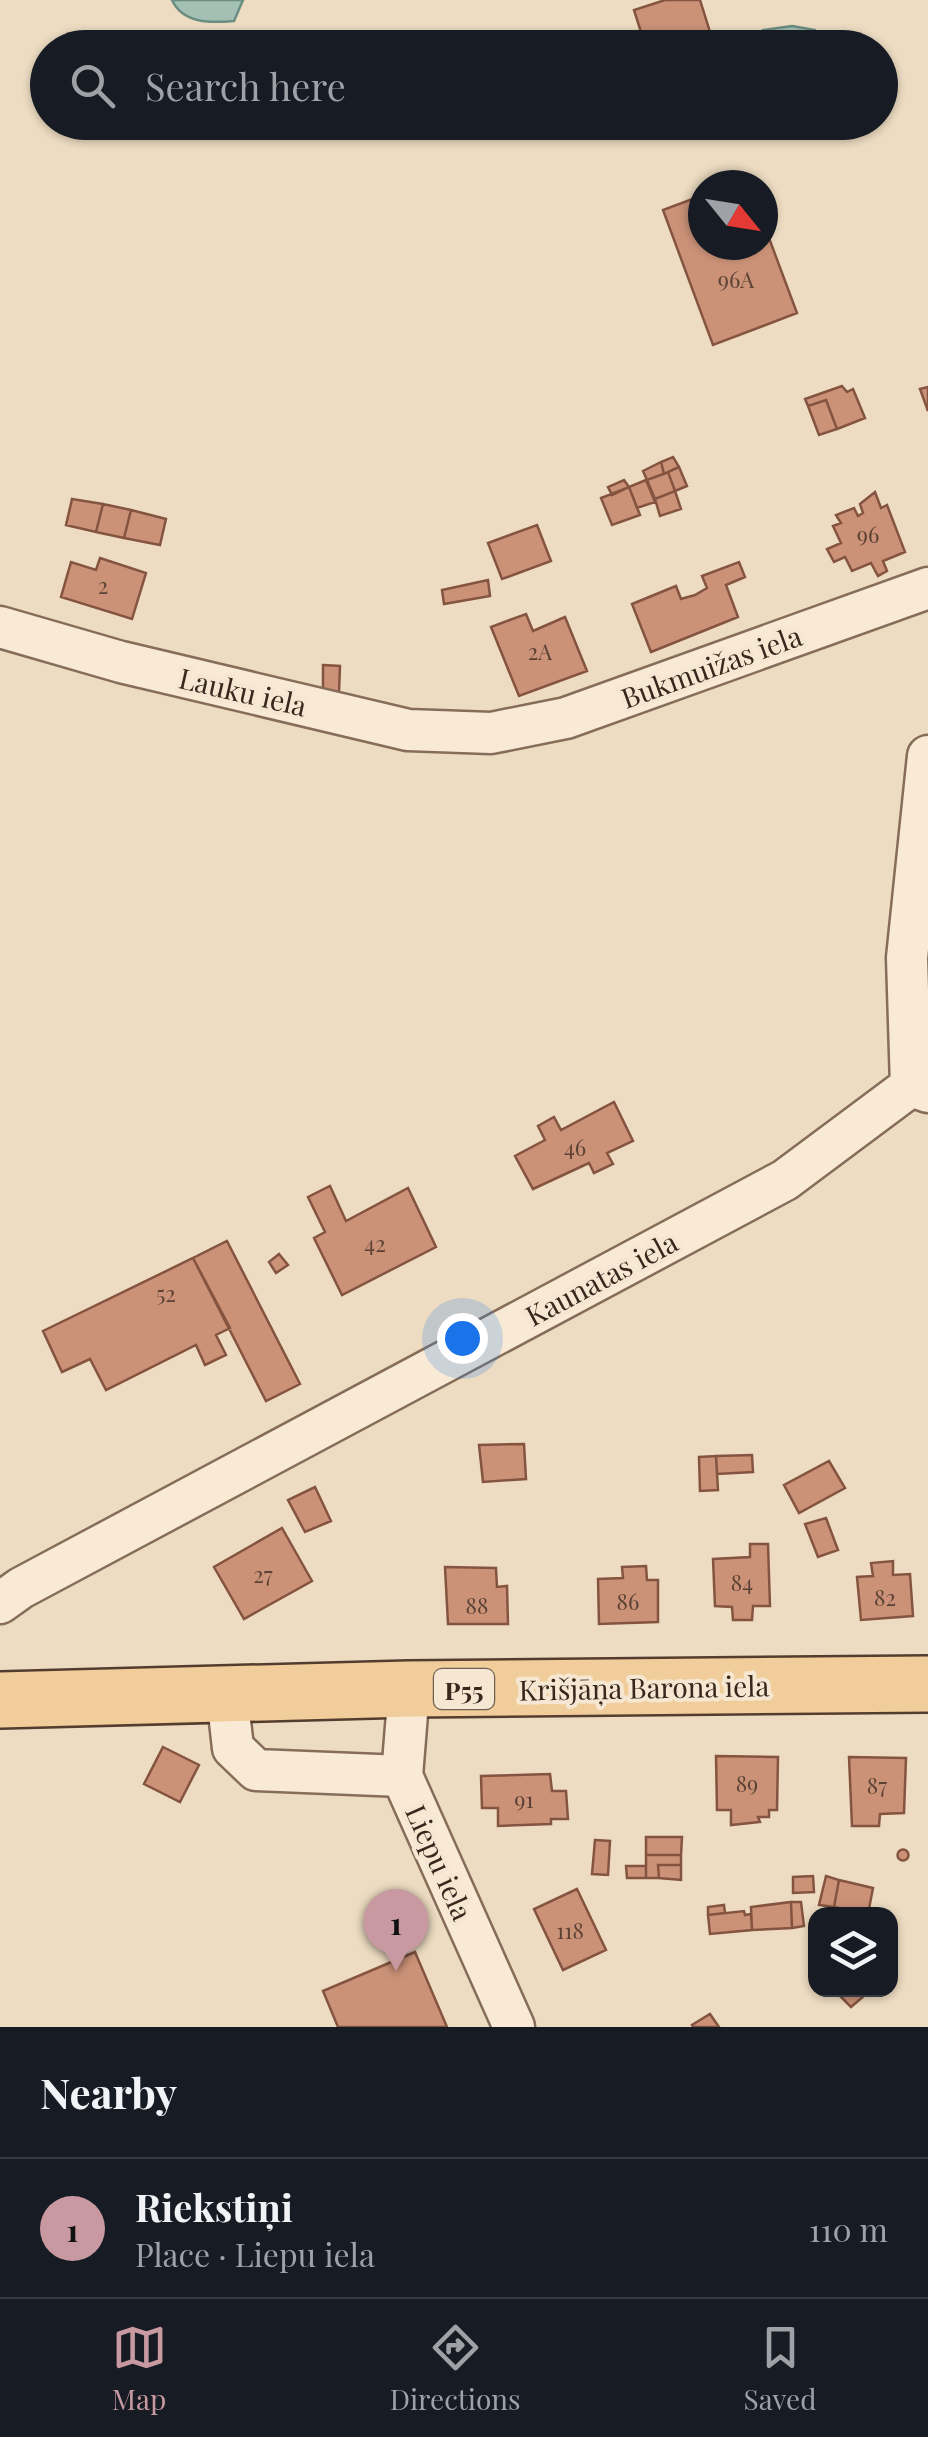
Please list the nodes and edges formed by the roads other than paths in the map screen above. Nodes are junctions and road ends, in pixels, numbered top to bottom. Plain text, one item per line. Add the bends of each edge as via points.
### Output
1 (928, 588) edge
2 (0, 628) edge
3 (490, 733) joint
4 (928, 756) edge
5 (919, 1089) edge
6 (0, 1603) edge
7 (928, 1684) edge
8 (408, 1690) junction
9 (227, 1695) junction
10 (0, 1700) edge
11 (402, 1776) junction
12 (514, 2027) edge

1 - 3 street, Bukmuižas iela via 566,718
2 - 3 street, Lauku iela via 408,730
4 - 5 street via 908,958
5 - 6 street, Kaunatas iela via 785,1180
7 - 8 main road, Krišjāņa Barona iela / P55
8 - 9 main road, Krišjāņa Barona iela / P55
8 - 11 street, Liepu iela
9 - 10 main road, Krišjāņa Barona iela / P55
9 - 11 street via 233,1748 256,1770
11 - 12 street, Liepu iela

